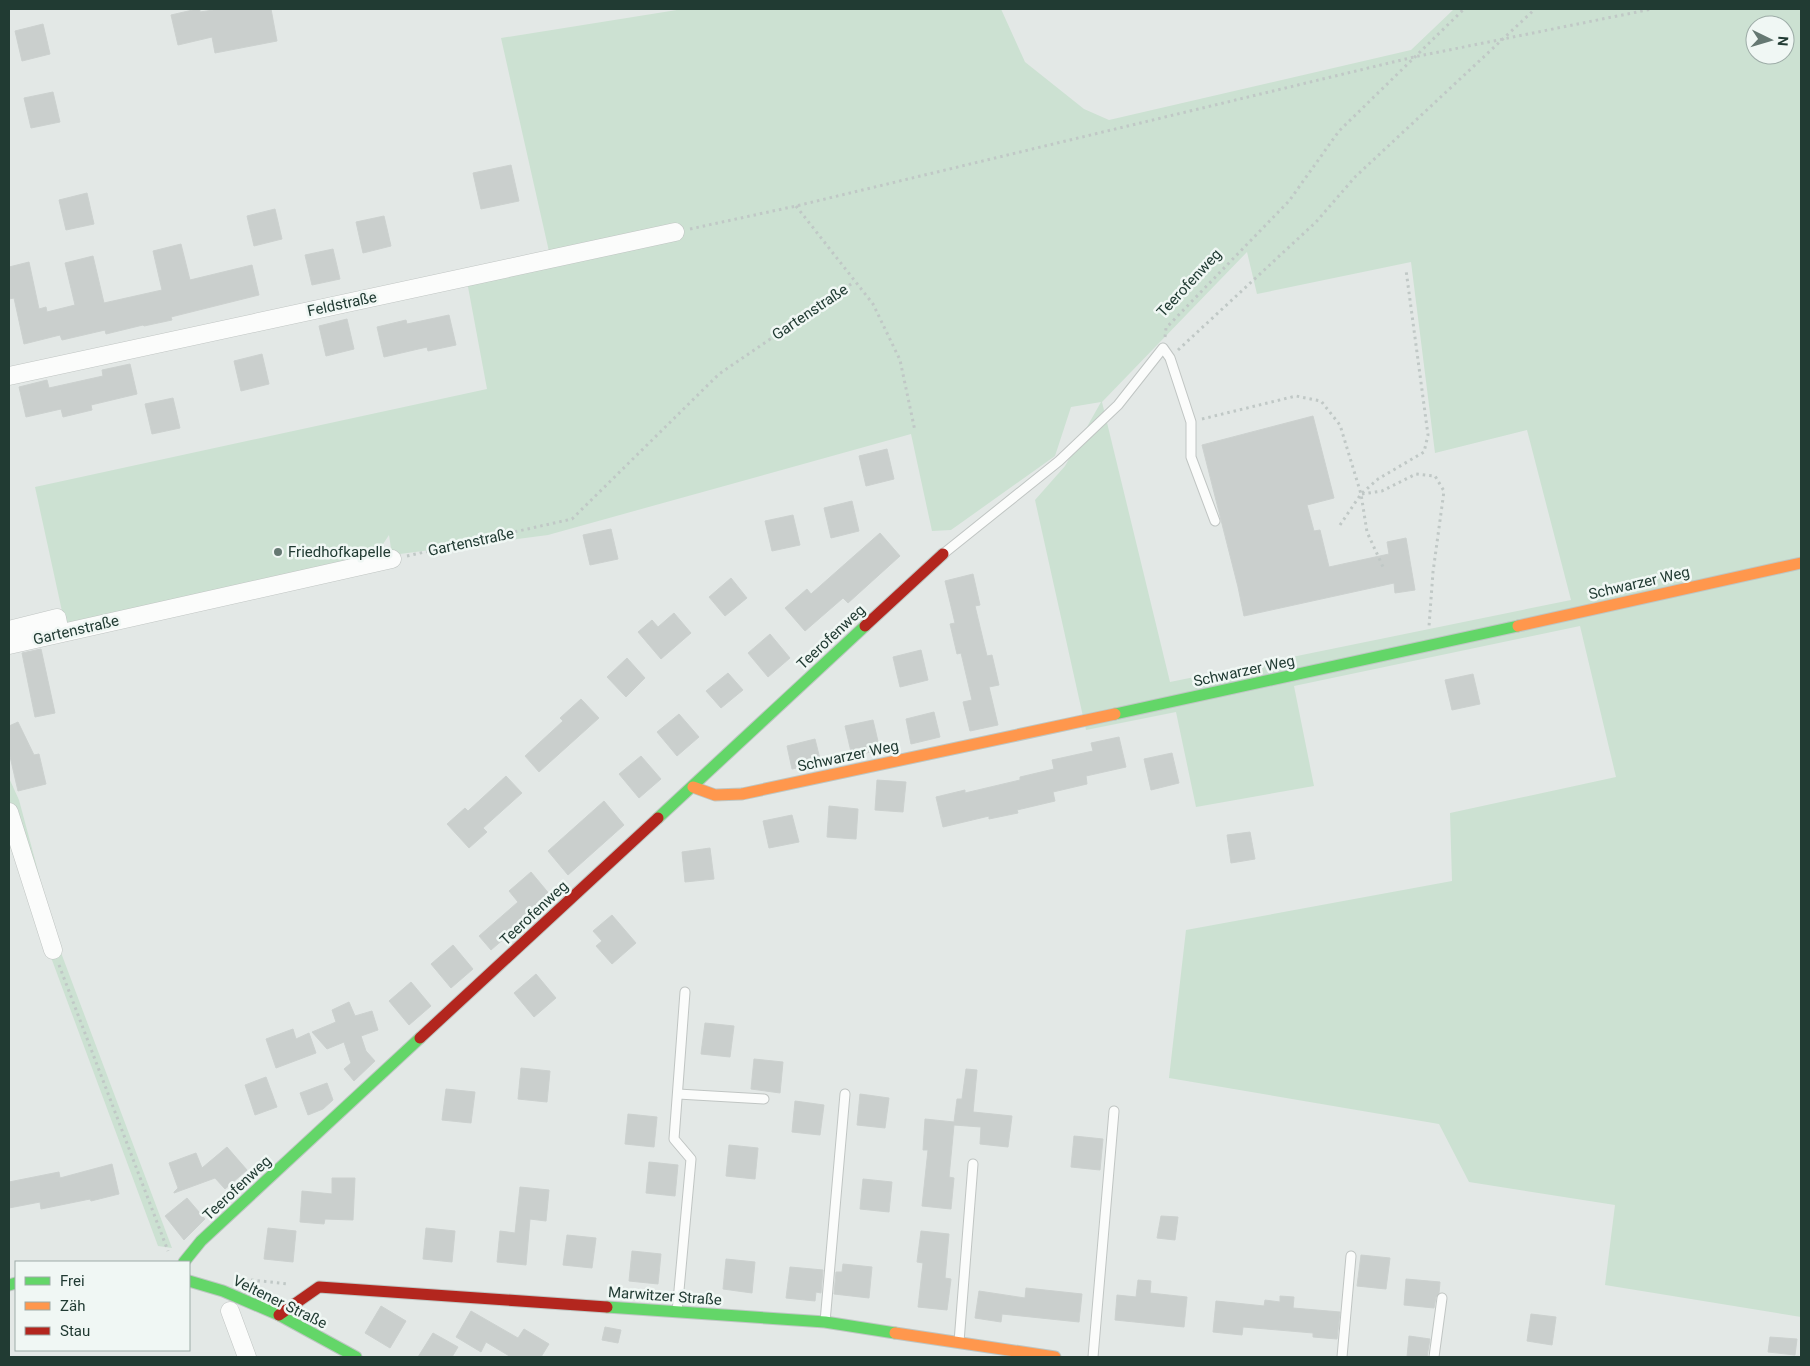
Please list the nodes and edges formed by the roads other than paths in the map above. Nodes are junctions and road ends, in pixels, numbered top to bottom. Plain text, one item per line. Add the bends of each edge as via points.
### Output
1 (675, 232) road end
2 (9, 376) edge
3 (1216, 521) dead end
4 (943, 554) joint
5 (392, 559) road end
6 (1801, 563) edge
7 (9, 630) edge
8 (60, 634) junction
9 (9, 645) edge
10 (693, 787) junction
11 (9, 812) edge
12 (53, 950) road end
13 (685, 992) dead end
14 (678, 1094) junction
15 (845, 1094) dead end
16 (764, 1099) dead end
17 (1114, 1111) dead end
18 (973, 1164) dead end
19 (1351, 1256) dead end
20 (185, 1261) edge
21 (190, 1282) edge
22 (1442, 1298) dead end
23 (230, 1311) dead end
24 (676, 1312) junction
25 (280, 1315) junction
26 (825, 1322) junction
27 (959, 1343) junction
28 (247, 1357) edge
29 (356, 1357) edge
30 (1055, 1357) edge
31 (1093, 1357) edge
32 (1342, 1357) edge
33 (1434, 1357) edge

1 - 2 street, Feldstraße
3 - 4 lane, Teerofenweg via 1191,457 1192,422 1170,358 1163,348 1118,405 1059,460
4 - 10 street, Teerofenweg
5 - 8 street, Gartenstraße
6 - 10 street, Schwarzer Weg via 742,794 715,795
7 - 8 street via 57,618
8 - 9 street, Gartenstraße
10 - 20 street, Teerofenweg via 201,1241
11 - 12 street
13 - 14 lane
14 - 16 lane
14 - 24 lane via 674,1139 691,1159
15 - 26 lane
17 - 31 lane
18 - 27 lane
19 - 32 lane
21 - 25 street, Veltener Straße via 223,1291
22 - 33 lane
23 - 28 street
24 - 25 street, Marwitzer Straße via 319,1287
24 - 26 street, Marwitzer Straße
25 - 29 street, Veltener Straße
26 - 27 street, Marwitzer Straße
27 - 30 street, Marwitzer Straße

